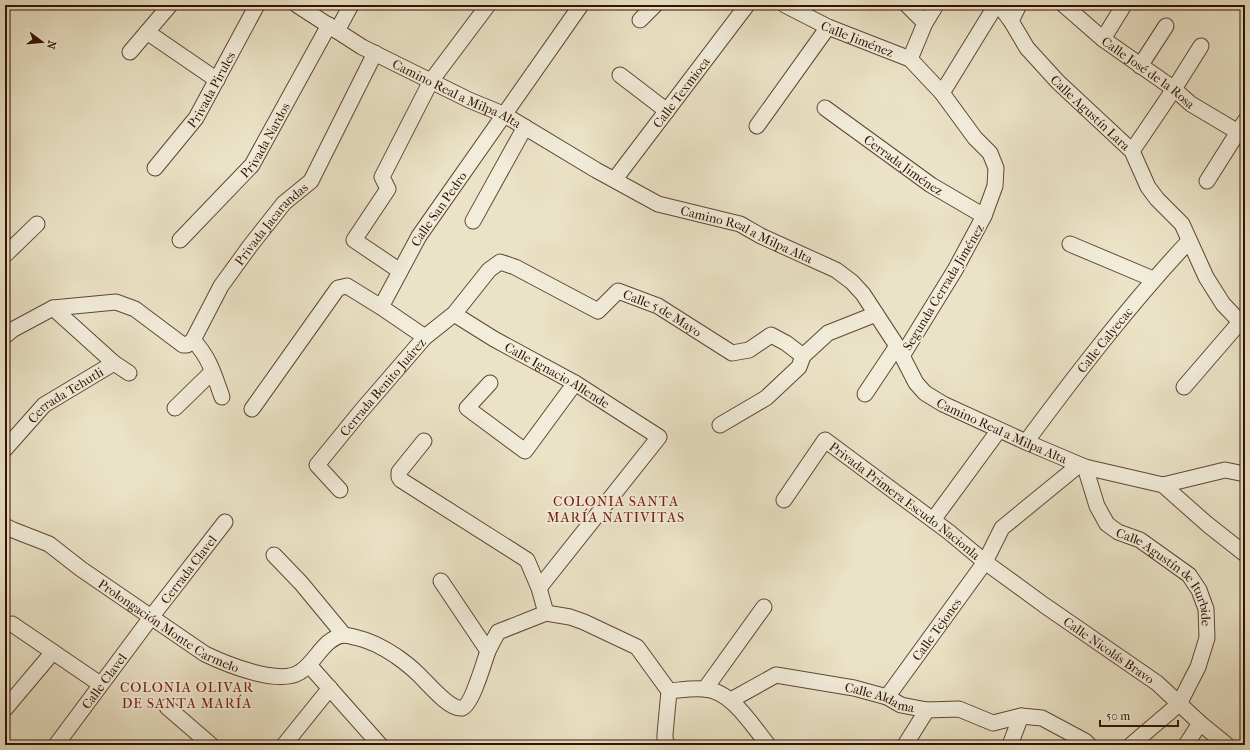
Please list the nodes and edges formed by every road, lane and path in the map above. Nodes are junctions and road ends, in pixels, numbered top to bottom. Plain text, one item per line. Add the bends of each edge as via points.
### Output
1 (170, 5) edge
2 (257, 5) edge
3 (297, 5) edge
4 (351, 5) edge
5 (488, 5) edge
6 (581, 5) edge
7 (655, 5) edge
8 (747, 5) edge
9 (785, 5) edge
10 (907, 5) edge
11 (936, 5) edge
12 (998, 5) edge
13 (1019, 5) edge
14 (1064, 5) edge
15 (1124, 5) edge
16 (640, 20) dead end
17 (1011, 21) junction
18 (925, 23) junction
19 (1166, 26) dead end
20 (828, 27) junction
21 (333, 28) junction
22 (147, 32) junction
23 (1103, 39) junction
24 (1201, 46) dead end
25 (130, 52) dead end
26 (375, 54) junction
27 (910, 59) junction
28 (1140, 66) junction
29 (620, 75) dead end
30 (216, 80) junction
31 (431, 81) junction
32 (1174, 89) junction
33 (942, 93) junction
34 (825, 108) dead end
35 (667, 111) junction
36 (503, 114) junction
37 (757, 126) dead end
38 (1242, 126) edge
39 (525, 127) junction
40 (1132, 151) junction
41 (155, 168) dead end
42 (615, 179) junction
43 (1207, 181) dead end
44 (984, 216) junction
45 (473, 221) dead end
46 (37, 224) dead end
47 (180, 240) dead end
48 (1189, 241) junction
49 (1070, 244) dead end
50 (5, 254) edge
51 (400, 272) junction
52 (1153, 279) junction
53 (381, 307) junction
54 (53, 308) junction
55 (454, 314) junction
56 (876, 314) junction
57 (1242, 325) edge
58 (7, 330) edge
59 (425, 337) junction
60 (188, 343) junction
61 (899, 351) junction
62 (803, 356) junction
63 (114, 363) junction
64 (212, 372) junction
65 (129, 373) dead end
66 (490, 383) dead end
67 (575, 383) junction
68 (1184, 387) dead end
69 (865, 394) dead end
70 (222, 397) dead end
71 (175, 408) dead end
72 (252, 409) dead end
73 (720, 425) dead end
74 (999, 430) junction
75 (424, 441) dead end
76 (1026, 442) junction
77 (5, 449) edge
78 (1082, 466) junction
79 (1245, 474) edge
80 (1163, 485) junction
81 (340, 490) dead end
82 (784, 500) dead end
83 (933, 520) junction
84 (225, 522) dead end
85 (8, 532) edge
86 (1245, 554) edge
87 (274, 555) dead end
88 (985, 562) junction
89 (441, 581) dead end
90 (539, 588) junction
91 (764, 606) dead end
92 (546, 613) junction
93 (152, 616) junction
94 (12, 624) dead end
95 (344, 635) junction
96 (488, 651) junction
97 (53, 652) junction
98 (309, 665) junction
99 (100, 684) junction
100 (330, 688) junction
101 (705, 689) junction
102 (669, 691) junction
103 (887, 697) junction
104 (731, 700) junction
105 (1179, 704) junction
106 (168, 708) dead end
107 (5, 709) edge
108 (927, 710) junction
109 (1021, 716) junction
110 (1200, 723) junction
111 (665, 743) edge
112 (56, 745) edge
113 (211, 745) edge
114 (284, 745) edge
115 (380, 745) edge
116 (768, 745) edge
117 (906, 745) edge
118 (1010, 745) edge
119 (1089, 745) edge
120 (1131, 745) edge
121 (1186, 745) edge
122 (1227, 745) edge

1 - 22 street
2 - 30 street, Privada Pirules
3 - 21 street, Camino Real a Milpa Alta
4 - 21 street, Privada Nardos
5 - 31 street
6 - 36 street, Calle San Pedro
7 - 16 street
8 - 35 street, Calle Texmioca
9 - 20 street, Calle Jiménez
10 - 18 street
11 - 18 street
12 - 17 street, Calle Agustín Lara
12 - 33 street
13 - 17 street
14 - 23 street, Calle José de la Rosa
15 - 23 street
17 - 40 street, Calle Agustín Lara via 1027,48 1058,82
18 - 27 street
19 - 28 street
20 - 27 street, Calle Jiménez
20 - 37 street
21 - 26 street, Camino Real a Milpa Alta
21 - 47 street, Privada Nardos via 252,165
22 - 25 street
22 - 30 street
23 - 28 street, Calle José de la Rosa
24 - 32 street
26 - 31 street, Camino Real a Milpa Alta
26 - 60 street, Privada Jacarandas via 311,181 284,203 250,246 221,286
27 - 33 street, Segunda Cerrada Jiménez
28 - 32 street, Calle José de la Rosa
29 - 35 street
30 - 41 street, Privada Pirules via 196,118
31 - 36 street, Camino Real a Milpa Alta
31 - 51 street via 382,177 388,189 354,240
32 - 38 street, Calle José de la Rosa via 1191,104
32 - 40 street
33 - 44 street, Segunda Cerrada Jiménez via 975,138 990,152 996,168 996,186
34 - 44 street, Cerrada Jiménez via 931,185
35 - 42 street, Calle Texmioca
36 - 39 street, Camino Real a Milpa Alta
36 - 51 street, Calle San Pedro via 419,236
38 - 43 street
39 - 42 street, Camino Real a Milpa Alta
39 - 45 street
40 - 48 street, Calle Agustín Lara via 1148,187 1182,224
42 - 56 street, Camino Real a Milpa Alta via 658,204 740,224 781,246 836,270 863,294
44 - 61 street, Segunda Cerrada Jiménez via 956,270
46 - 50 street
48 - 52 street, Calle Calyecac
48 - 57 street, Calle Agustín Lara via 1206,277 1223,304
49 - 52 street
51 - 53 street, Calle San Pedro
52 - 76 street, Calle Calyecac
53 - 59 street
53 - 72 street via 347,286 338,288
54 - 58 street
54 - 60 street via 116,302 134,309
54 - 63 street
55 - 59 street, Cerrada Benito Juárez
55 - 62 street, Calle 5 de Mayo via 489,270 500,262 515,267 598,311 618,291 658,306 732,353 749,350 771,335
55 - 67 street, Calle Ignacio Allende
56 - 61 street, Camino Real a Milpa Alta
56 - 62 street via 828,334
57 - 68 street, Calle Agustín Lara
59 - 81 street, Cerrada Benito Juárez via 317,465
60 - 64 street via 201,348
61 - 69 street, Segunda Cerrada Jiménez
61 - 74 street, Camino Real a Milpa Alta via 916,383 925,393 942,404
62 - 73 street via 799,367 766,398
63 - 65 street
63 - 77 street, Cerrada Tehutli via 44,405
64 - 70 street
64 - 71 street
66 - 67 street via 467,408 525,451
67 - 90 street, Calle Ignacio Allende via 660,437
74 - 76 street, Camino Real a Milpa Alta
74 - 83 street
75 - 90 street via 400,472 401,480 527,560
76 - 78 street, Camino Real a Milpa Alta
78 - 80 street, Camino Real a Milpa Alta
78 - 88 street, Calle Tejones via 1002,528
78 - 105 street, Calle Agustín de Iturbide via 1097,506 1107,524 1154,549 1189,575 1199,590 1206,609 1206,638 1198,667
79 - 80 street via 1225,470
80 - 86 street
82 - 83 street, Privada Primera Escudo Nacionla via 825,440
83 - 88 street, Privada Primera Escudo Nacionla
84 - 93 street, Cerrada Clavel
85 - 93 street, Prolongación Monte Carmelo via 49,544 81,569
87 - 95 street
88 - 103 street, Calle Tejones
88 - 105 street, Calle Nicolás Bravo via 1157,683
89 - 96 street
90 - 92 street
91 - 101 street
92 - 96 street via 498,632
92 - 102 street via 584,622 637,647
93 - 98 street, Prolongación Monte Carmelo via 205,654 249,671 271,676 286,676 300,673
93 - 99 street, Calle Clavel
94 - 97 street
95 - 96 street via 379,645 416,672 451,705 462,708 467,704
95 - 98 street, Prolongación Monte Carmelo via 330,642
97 - 99 street
97 - 107 street
98 - 100 street
99 - 112 street, Calle Clavel
100 - 114 street
100 - 115 street
101 - 102 street
101 - 104 street via 721,693
102 - 111 street
103 - 104 street, Calle Aldama via 839,685 776,675
103 - 108 street, Calle Aldama via 901,705
104 - 116 street
105 - 110 street, Calle Nicolás Bravo
105 - 120 street, Calle Agustín de Iturbide
106 - 113 street
108 - 109 street, Calle Aldama via 959,709 993,722
108 - 117 street
109 - 118 street
109 - 119 street, Calle Aldama via 1042,718
110 - 121 street
110 - 122 street, Calle Nicolás Bravo

